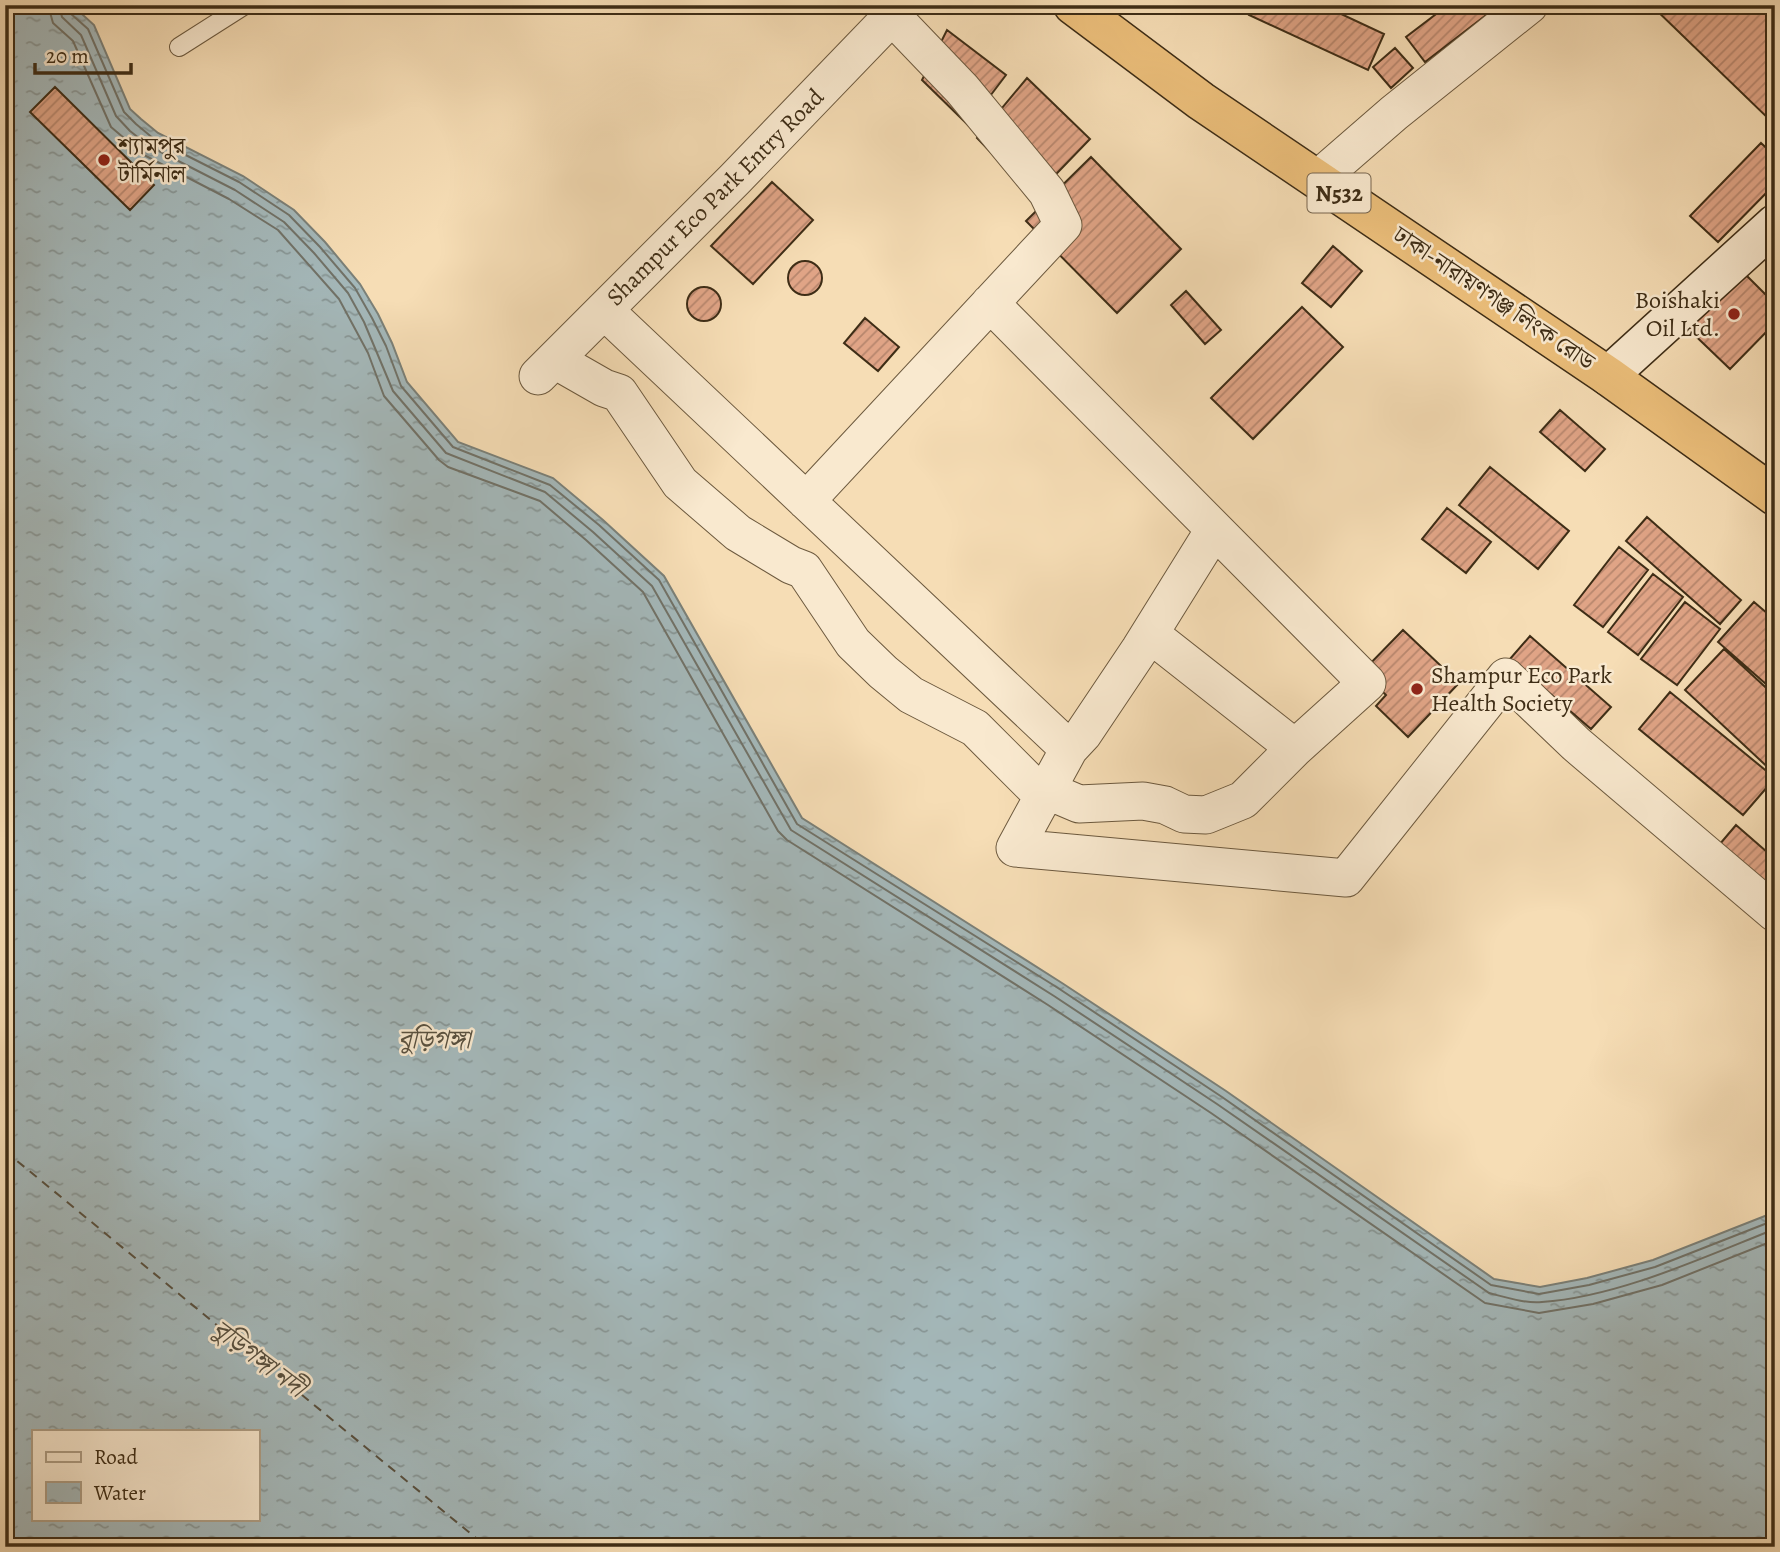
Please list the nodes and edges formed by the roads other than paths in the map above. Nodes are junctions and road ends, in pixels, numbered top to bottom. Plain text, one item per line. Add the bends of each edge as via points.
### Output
1 (245, 5) edge
2 (1073, 5) edge
3 (1529, 5) edge
4 (179, 47) dead end
5 (1318, 179) junction
6 (1775, 224) edge
7 (990, 303) junction
8 (604, 310) junction
9 (1608, 376) junction
10 (1775, 496) edge
11 (806, 500) junction
12 (1214, 530) junction
13 (1150, 634) junction
14 (1294, 748) junction
15 (1069, 749) junction
16 (1046, 790) junction
17 (1775, 913) edge

1 - 4 lane
2 - 5 highway, ঢাকা-নারায়ণগঞ্জ লিংক রোড / N532 via 1201,101
3 - 5 street
5 - 9 highway, ঢাকা-নারায়ণগঞ্জ লিংক রোড / N532
6 - 9 main road
7 - 8 street, Shampur Eco Park Entry Road via 1063,225 1047,192 962,89 892,16
7 - 11 street
7 - 12 street
8 - 11 street
8 - 16 street, Shampur Eco Park Entry Road via 546,368 619,393 680,483 738,533 804,570 853,643 883,672 911,695 975,728 1036,789
9 - 10 highway, ঢাকা-নারায়ণগঞ্জ লিংক রোড / N532
11 - 15 street
12 - 13 street
12 - 14 street via 1367,683
13 - 14 street
13 - 15 street
14 - 16 street via 1243,800 1206,815 1143,802 1079,804
15 - 16 street
16 - 17 street via 1015,848 1346,878 1506,677 1576,744

